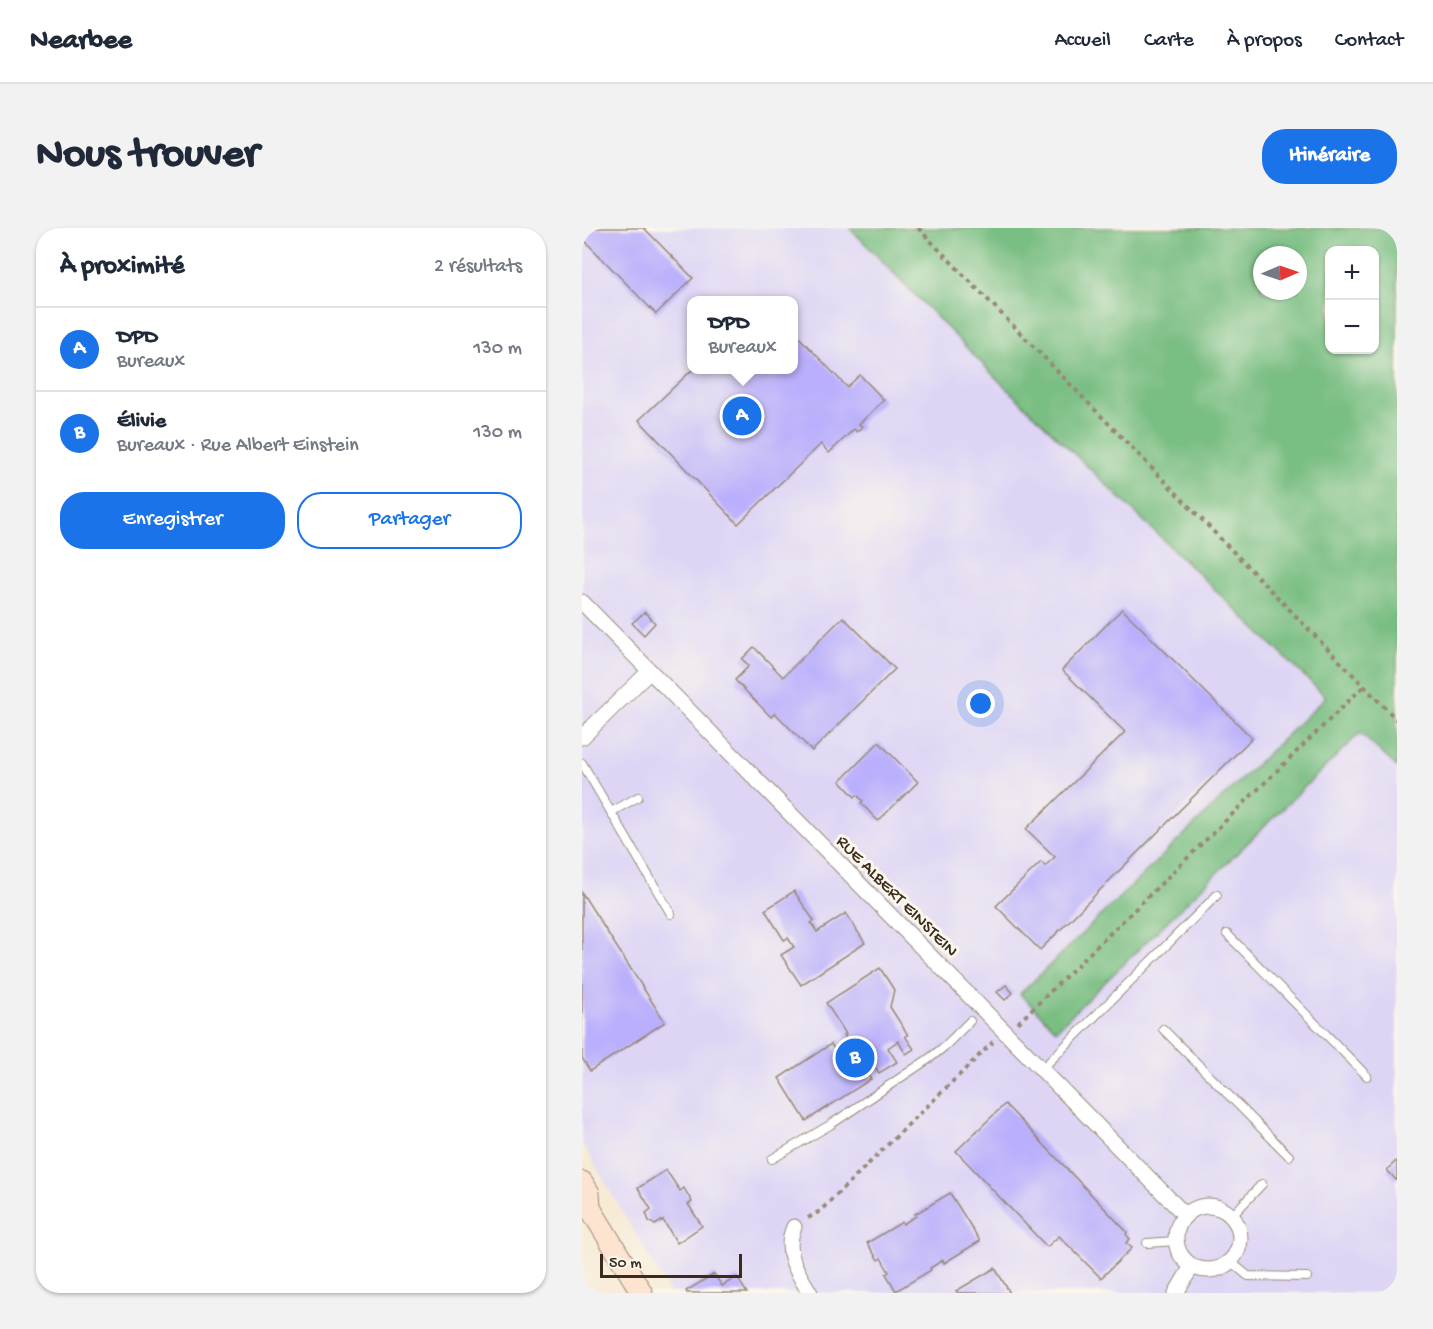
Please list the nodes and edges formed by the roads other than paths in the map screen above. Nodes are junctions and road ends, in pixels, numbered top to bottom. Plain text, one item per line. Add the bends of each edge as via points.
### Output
1 (582, 602) edge
2 (650, 671) junction
3 (582, 737) edge
4 (582, 764) edge
5 (638, 797) dead end
6 (611, 812) junction
7 (1217, 895) dead end
8 (672, 914) dead end
9 (1227, 934) dead end
10 (970, 1021) dead end
11 (1163, 1029) dead end
12 (1042, 1069) junction
13 (1367, 1076) dead end
14 (1289, 1156) dead end
15 (772, 1159) dead end
16 (582, 1182) edge
17 (1262, 1184) dead end
18 (586, 1205) edge
19 (1185, 1215) junction
20 (1231, 1216) junction
21 (794, 1227) road end
22 (1176, 1241) junction
23 (1147, 1243) dead end
24 (1230, 1261) junction
25 (1192, 1266) junction
26 (1307, 1277) dead end
27 (642, 1293) edge
28 (810, 1293) edge
29 (1176, 1293) edge

1 - 2 street, RUE ALBERT EINSTEIN
2 - 3 street
2 - 12 street, RUE ALBERT EINSTEIN
4 - 6 lane
5 - 6 lane
6 - 8 lane
7 - 12 lane
9 - 13 lane
10 - 15 lane via 930,1058
11 - 14 lane
12 - 19 street, RUE ALBERT EINSTEIN
16 - 18 main road via 589,1193
17 - 20 lane
18 - 27 main road
19 - 20 street via 1208,1206
19 - 22 street
20 - 24 street via 1239,1239
21 - 28 street via 789,1248
22 - 23 lane
22 - 25 street via 1178,1251
24 - 25 street via 1213,1270
24 - 26 lane via 1248,1276
25 - 29 street

